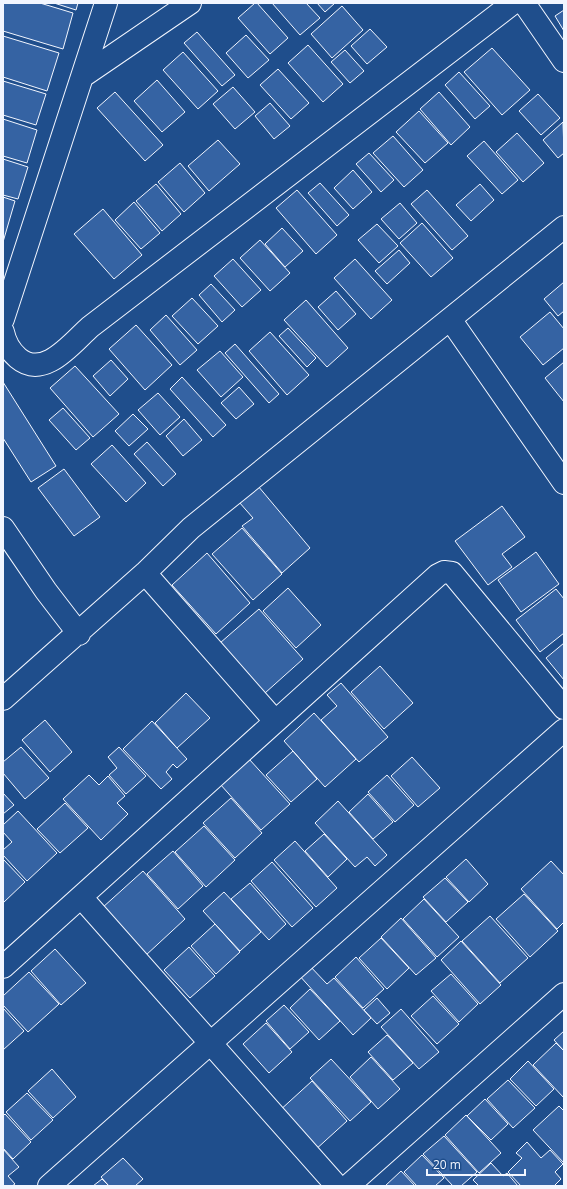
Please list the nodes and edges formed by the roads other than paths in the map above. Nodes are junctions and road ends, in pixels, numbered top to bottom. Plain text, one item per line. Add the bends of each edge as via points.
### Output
1 (106, 3) edge
2 (190, 3) edge
3 (513, 3) edge
4 (524, 3) edge
5 (564, 61) edge
6 (83, 76) junction
7 (564, 227) edge
8 (3, 319) edge
9 (450, 320) junction
10 (3, 332) edge
11 (564, 483) edge
12 (3, 528) edge
13 (145, 573) junction
14 (79, 634) junction
15 (3, 699) edge
16 (564, 708) edge
17 (276, 721) junction
18 (564, 730) edge
19 (81, 897) junction
20 (3, 967) edge
21 (564, 994) edge
22 (210, 1043) junction
23 (49, 1186) edge
24 (337, 1186) edge
25 (348, 1186) edge

1 - 6 street
2 - 6 street
3 - 10 street via 96,322 53,359 43,365 22,362 5,341
4 - 5 street
6 - 8 street
7 - 9 street
9 - 11 street
9 - 13 street via 191,528
12 - 14 street
13 - 14 street
13 - 17 street
14 - 15 street
16 - 17 street via 452,573 444,572
17 - 19 street
18 - 22 street
19 - 20 street
19 - 22 street
21 - 25 street
22 - 23 street
22 - 24 street

